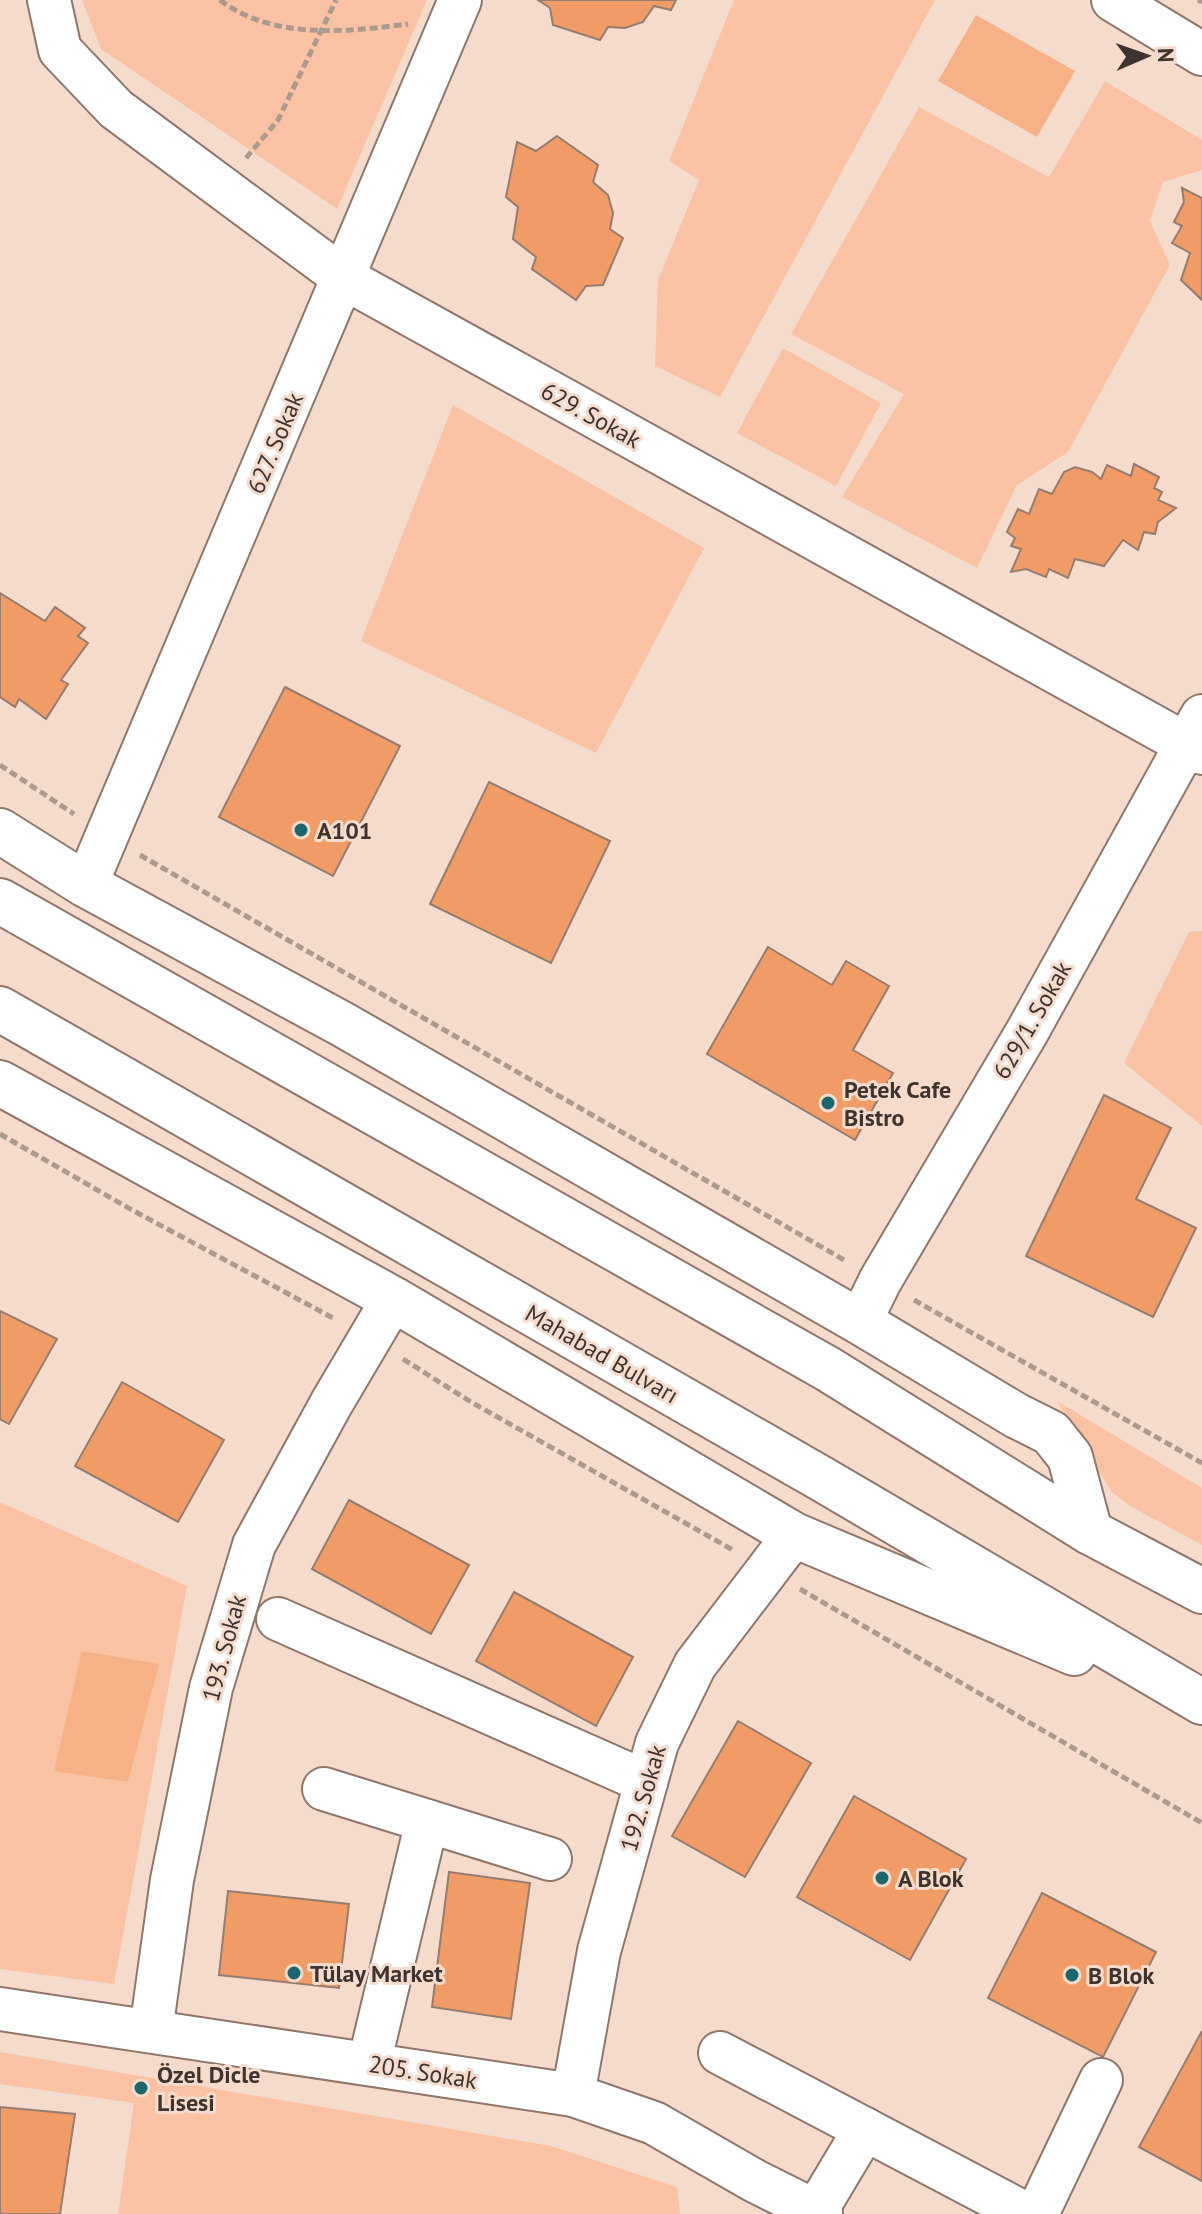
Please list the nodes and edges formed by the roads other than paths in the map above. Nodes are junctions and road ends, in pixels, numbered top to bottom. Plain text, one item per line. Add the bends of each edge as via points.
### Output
1 (49, 0) edge
2 (1113, 0) edge
3 (457, 9) edge
4 (1202, 54) edge
5 (344, 278) junction
6 (1197, 738) edge
7 (0, 831) edge
8 (86, 885) junction
9 (0, 901) edge
10 (0, 1009) edge
11 (0, 1083) edge
12 (393, 1299) junction
13 (860, 1322) junction
14 (1090, 1532) junction
15 (794, 1535) junction
16 (1202, 1591) edge
17 (278, 1619) dead end
18 (1202, 1704) edge
19 (646, 1782) junction
20 (324, 1789) dead end
21 (427, 1821) junction
22 (550, 1859) dead end
23 (0, 2009) edge
24 (151, 2031) junction
25 (720, 2053) dead end
26 (369, 2064) junction
27 (1101, 2080) dead end
28 (573, 2095) junction
29 (865, 2129) junction
30 (816, 2213) edge
31 (1026, 2214) edge
32 (1037, 2214) edge

1 - 5 street, 629. Sokak via 60,50 116,109
2 - 4 street
3 - 5 street, 627. Sokak
5 - 6 street, 629. Sokak
5 - 8 street, 627. Sokak
6 - 13 street, 629/1. Sokak
7 - 8 main road
8 - 13 main road via 342,1024
9 - 14 main road via 828,1369
10 - 18 main road, Mahabad Bulvarı via 809,1471
11 - 12 main road
12 - 15 main road
12 - 24 street, 193. Sokak via 254,1545 211,1688 172,1880
13 - 14 main road via 1051,1433 1070,1457
14 - 16 main road
15 - 18 main road
15 - 19 street, 192. Sokak via 695,1665 657,1743
17 - 19 street
19 - 28 street, 192. Sokak via 599,1951
20 - 21 street
21 - 22 street
21 - 26 street
23 - 24 street, 205. Sokak
24 - 26 street, 205. Sokak
25 - 29 street
26 - 28 street, 205. Sokak
27 - 32 street
28 - 30 street, 205. Sokak via 654,2123
29 - 30 street
29 - 31 street

